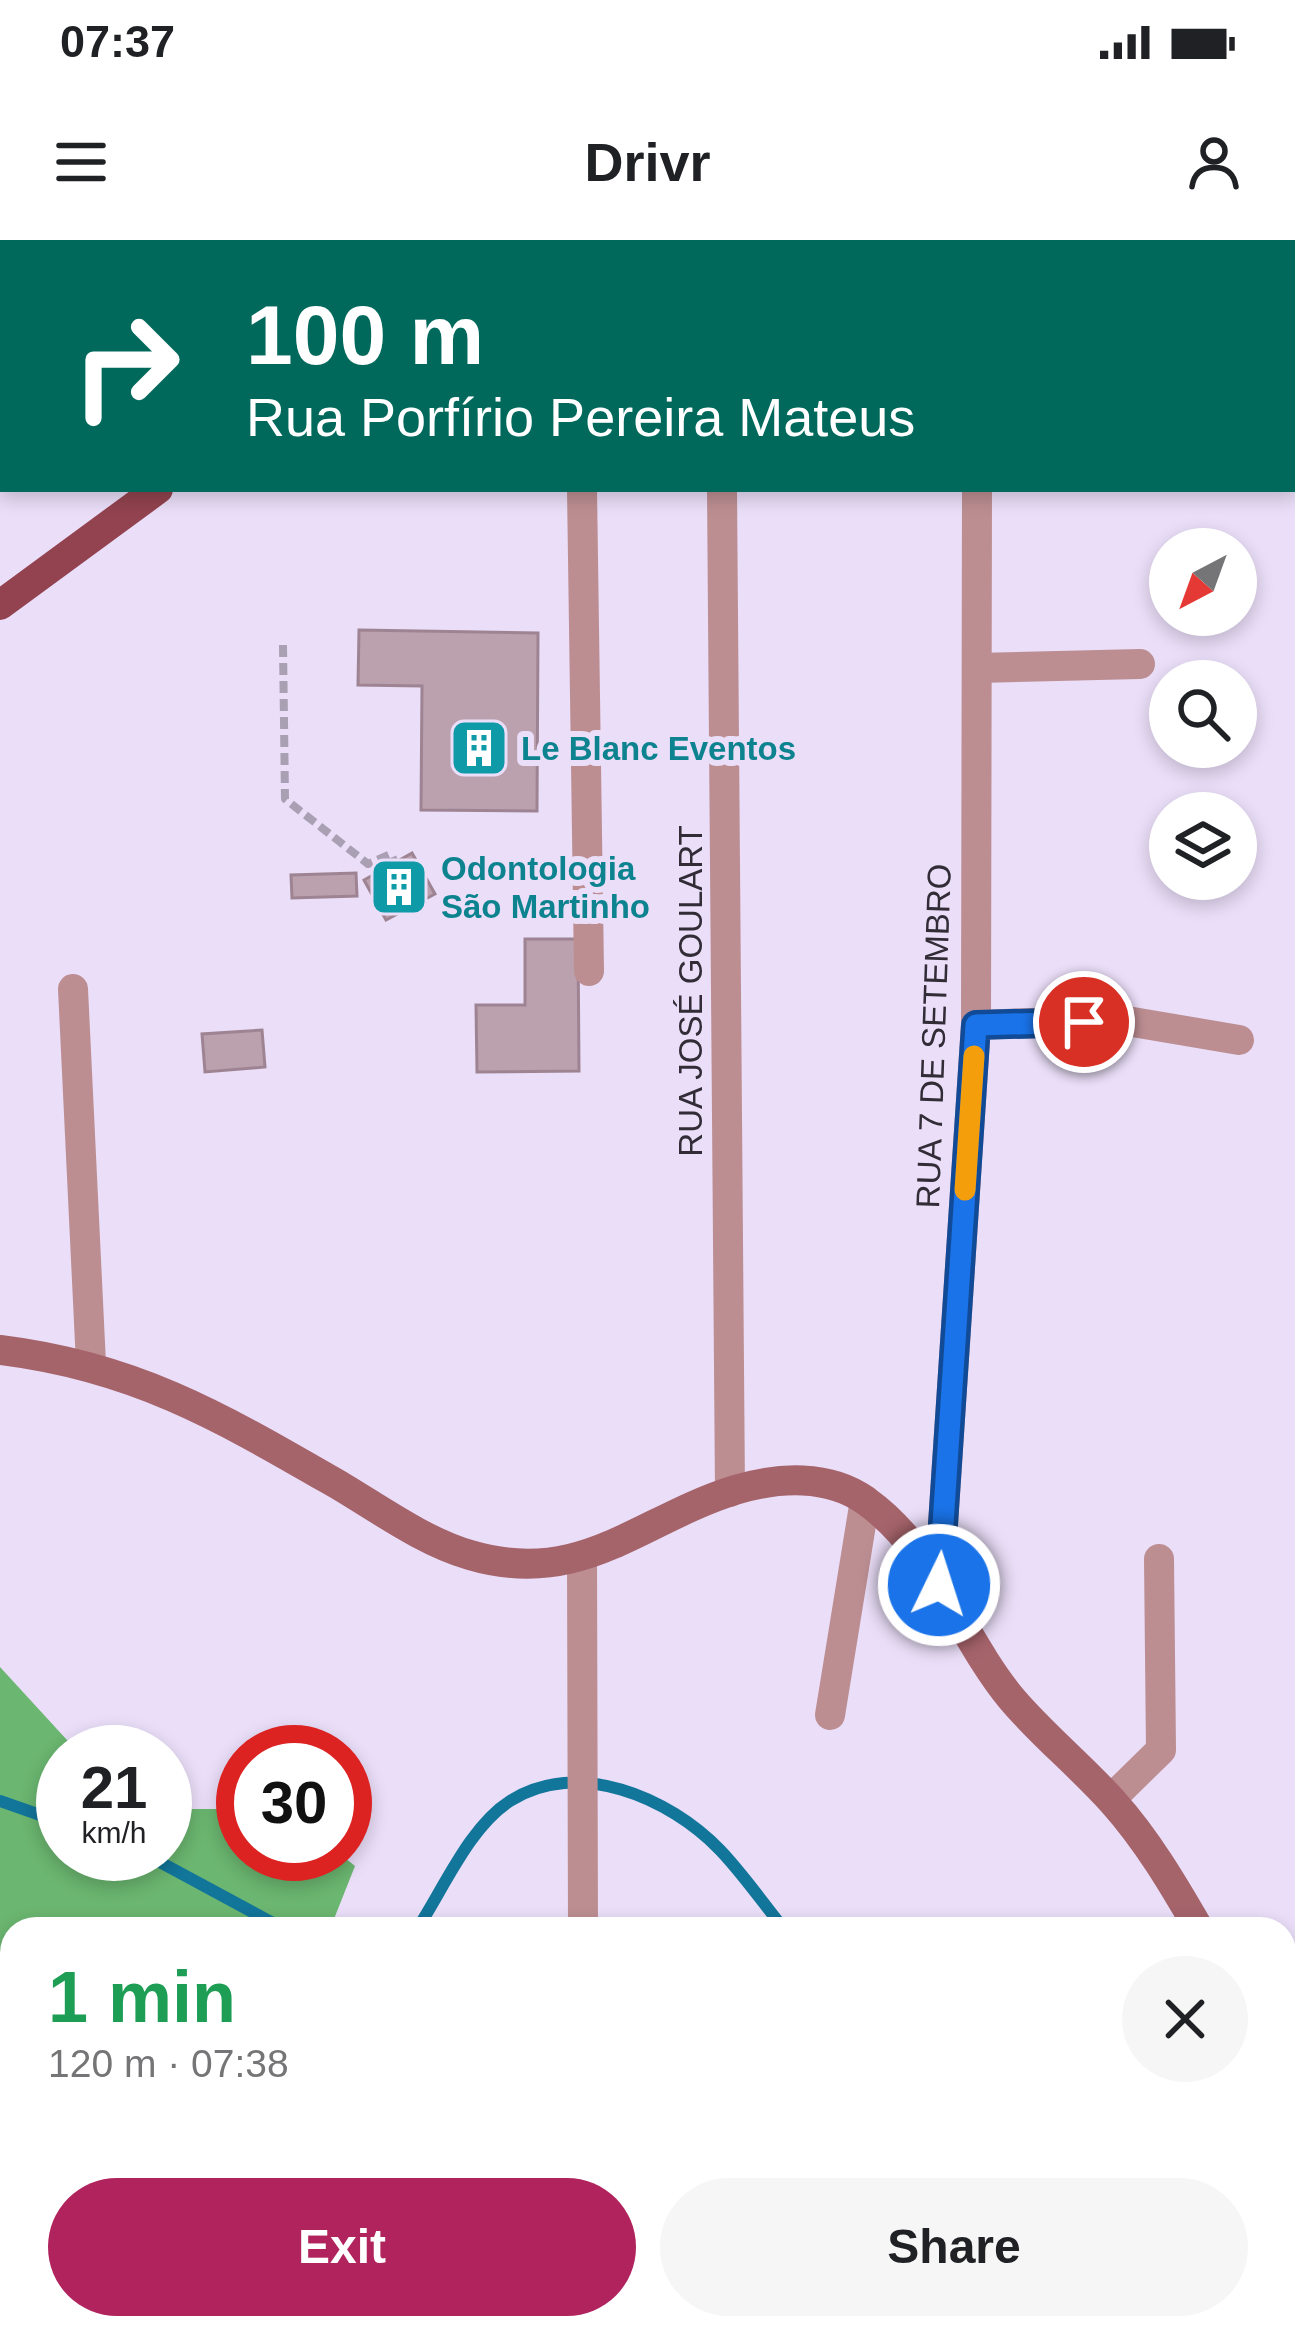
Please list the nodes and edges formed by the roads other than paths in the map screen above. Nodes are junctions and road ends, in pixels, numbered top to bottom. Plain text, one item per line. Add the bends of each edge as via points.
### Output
1 (154, 492) edge
2 (581, 492) edge
3 (722, 492) edge
4 (977, 492) edge
5 (0, 605) edge
6 (1140, 664) dead end
7 (976, 668) junction
8 (589, 971) dead end
9 (73, 989) dead end
10 (976, 1025) junction
11 (1239, 1040) dead end
12 (0, 1350) edge
13 (91, 1364) junction
14 (730, 1492) junction
15 (866, 1500) junction
16 (582, 1558) junction
17 (1159, 1559) dead end
18 (939, 1585) junction
19 (830, 1715) dead end
20 (1111, 1799) junction
21 (583, 1917) edge
22 (1192, 1917) edge

1 - 5 main road
2 - 8 street
3 - 14 street, RUA JOSÉ GOULART
4 - 7 street, RUA 7 DE SETEMBRO
6 - 7 street
7 - 10 street, RUA 7 DE SETEMBRO
9 - 13 street
10 - 11 street via 1120,1020
10 - 18 street, RUA 7 DE SETEMBRO
12 - 13 street
13 - 16 street via 234,1425 463,1554 532,1565
14 - 15 street via 816,1481
14 - 16 street
15 - 18 street
15 - 19 street
16 - 21 street
17 - 20 street via 1161,1750
18 - 20 street via 1009,1696
20 - 22 street

